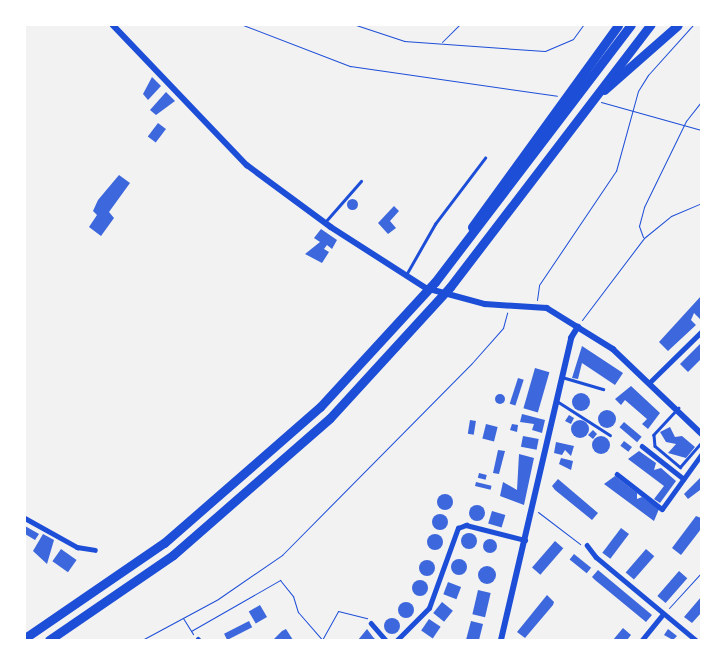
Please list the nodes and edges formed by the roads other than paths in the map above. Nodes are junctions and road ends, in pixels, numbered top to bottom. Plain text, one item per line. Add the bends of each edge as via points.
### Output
1 (113, 25) edge
2 (618, 25) edge
3 (631, 25) edge
4 (650, 25) edge
5 (678, 25) edge
6 (586, 107) junction
7 (485, 158) dead end
8 (361, 181) dead end
9 (325, 222) junction
10 (461, 249) junction
11 (405, 277) junction
12 (578, 327) junction
13 (701, 332) edge
14 (562, 377) junction
15 (651, 381) junction
16 (603, 390) dead end
17 (557, 401) junction
18 (679, 408) junction
19 (701, 433) edge
20 (610, 435) dead end
21 (701, 443) edge
22 (642, 446) dead end
23 (701, 455) edge
24 (617, 474) dead end
25 (684, 479) junction
26 (25, 518) edge
27 (525, 540) junction
28 (587, 545) road end
29 (95, 550) dead end
30 (663, 614) junction
31 (371, 623) road end
32 (25, 638) edge
33 (50, 640) edge
34 (386, 640) edge
35 (398, 640) edge
36 (501, 640) edge
37 (642, 640) edge
38 (696, 640) edge

1 - 9 street via 247,165
2 - 10 highway via 478,215
3 - 10 highway
4 - 6 highway
5 - 6 highway
6 - 33 highway via 450,287 383,364 275,470 173,555
7 - 11 lane via 440,216
8 - 9 lane
9 - 11 street
10 - 32 highway via 424,295 327,401 252,471 164,544
11 - 12 street via 447,294 509,305 536,304
12 - 14 street
12 - 15 street
13 - 15 street
14 - 16 lane
14 - 17 street
15 - 18 street
17 - 20 lane
17 - 27 street
18 - 19 street
18 - 21 lane via 652,441 680,467
22 - 25 street
23 - 25 street
24 - 25 street via 662,509
26 - 29 street via 77,547
27 - 35 street via 466,525 458,528 429,608
27 - 36 street
28 - 30 street
30 - 37 street
30 - 38 street
31 - 34 street

